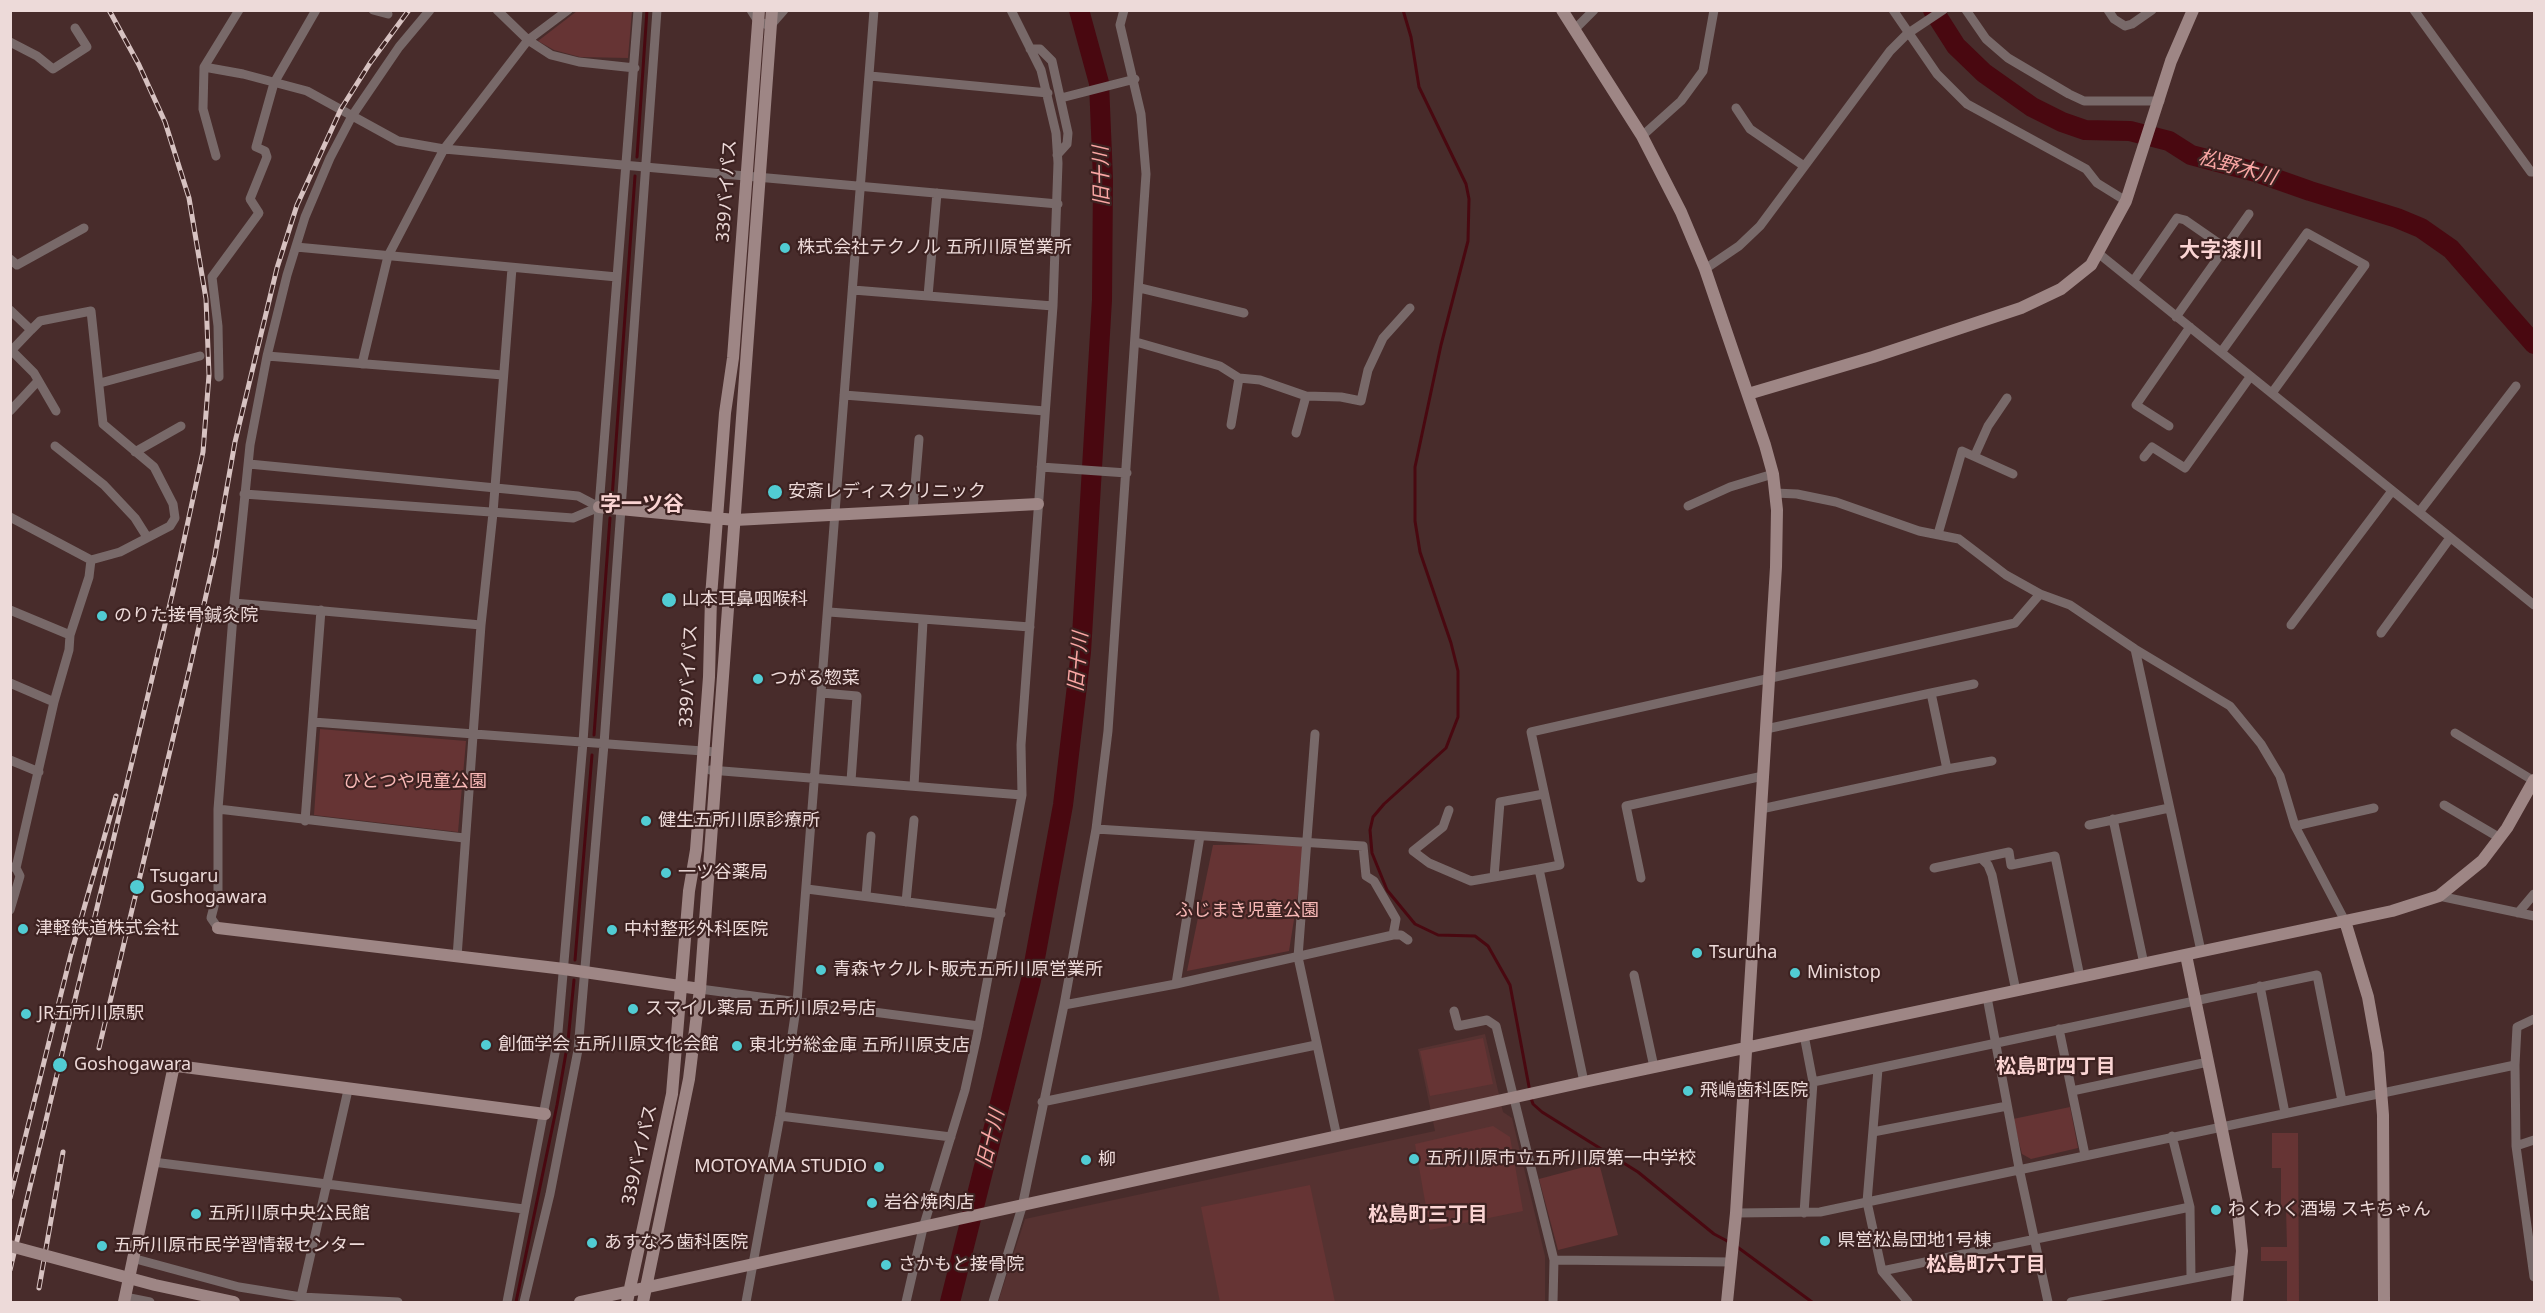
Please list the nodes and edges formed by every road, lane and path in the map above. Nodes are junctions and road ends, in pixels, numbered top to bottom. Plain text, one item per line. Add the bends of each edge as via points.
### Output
1 (239, 10) edge
2 (316, 10) edge
3 (373, 10) edge
4 (430, 10) edge
5 (497, 10) edge
6 (568, 10) edge
7 (638, 10) edge
8 (657, 10) edge
9 (772, 10) edge
10 (784, 10) edge
11 (874, 10) edge
12 (1011, 10) edge
13 (1124, 10) edge
14 (1562, 10) edge
15 (1594, 10) edge
16 (1714, 10) edge
17 (1893, 10) edge
18 (1943, 10) edge
19 (1966, 10) edge
20 (2108, 10) edge
21 (2152, 10) edge
22 (2193, 10) edge
23 (2414, 10) edge
24 (388, 14) dead end
25 (756, 14) edge
26 (770, 26) junction
27 (75, 28) dead end
28 (1574, 30) junction
29 (1907, 34) junction
30 (528, 40) junction
31 (10, 42) edge
32 (1030, 49) junction
33 (204, 67) junction
34 (635, 68) junction
35 (870, 76) junction
36 (1132, 79) junction
37 (274, 83) junction
38 (1048, 93) junction
39 (1063, 98) junction
40 (2159, 104) junction
41 (1736, 108) dead end
42 (352, 116) junction
43 (1642, 136) junction
44 (444, 149) junction
45 (1057, 155) junction
46 (216, 156) dead end
47 (625, 166) junction
48 (1804, 166) junction
49 (645, 167) junction
50 (2535, 172) edge
51 (747, 176) junction
52 (760, 178) junction
53 (862, 187) junction
54 (937, 194) junction
55 (2128, 196) junction
56 (1058, 204) junction
57 (2249, 214) dead end
58 (84, 228) dead end
59 (296, 247) junction
60 (2224, 247) junction
61 (2098, 253) junction
62 (388, 256) junction
63 (10, 259) edge
64 (512, 268) junction
65 (1705, 269) junction
66 (617, 277) junction
67 (2134, 280) junction
68 (1140, 288) junction
69 (853, 290) junction
70 (928, 296) junction
71 (1053, 306) junction
72 (1410, 308) dead end
73 (10, 310) edge
74 (1244, 313) dead end
75 (2176, 317) junction
76 (2190, 327) junction
77 (31, 330) junction
78 (1136, 342) junction
79 (11, 351) edge
80 (2222, 351) junction
81 (200, 356) dead end
82 (267, 356) junction
83 (362, 364) junction
84 (503, 375) junction
85 (219, 377) dead end
86 (2250, 377) junction
87 (1239, 378) junction
88 (38, 381) junction
89 (100, 383) junction
90 (2516, 386) dead end
91 (2272, 393) junction
92 (1748, 394) junction
93 (844, 395) junction
94 (1306, 396) junction
95 (2007, 398) dead end
96 (10, 411) edge
97 (56, 411) dead end
98 (1045, 411) junction
99 (1231, 425) dead end
100 (181, 426) dead end
101 (2169, 426) dead end
102 (1296, 433) dead end
103 (919, 439) dead end
104 (55, 446) dead end
105 (135, 452) junction
106 (1975, 455) junction
107 (2144, 457) dead end
108 (249, 464) junction
109 (1041, 467) junction
110 (1124, 472) junction
111 (1773, 474) junction
112 (2013, 474) dead end
113 (495, 487) junction
114 (2391, 491) junction
115 (1775, 493) junction
116 (244, 494) junction
117 (1038, 504) junction
118 (1688, 506) dead end
119 (599, 507) junction
120 (620, 510) junction
121 (913, 510) junction
122 (2420, 512) junction
123 (493, 513) junction
124 (836, 513) junction
125 (10, 517) edge
126 (717, 520) junction
127 (735, 520) junction
128 (1938, 534) junction
129 (147, 537) junction
130 (2450, 538) junction
131 (91, 560) junction
132 (2040, 594) junction
133 (2534, 602) edge
134 (234, 603) junction
135 (10, 610) edge
136 (321, 610) junction
137 (829, 612) junction
138 (922, 621) junction
139 (481, 625) junction
140 (2291, 625) dead end
141 (1030, 627) junction
142 (2381, 633) dead end
143 (70, 635) junction
144 (2135, 649) junction
145 (1769, 676) junction
146 (10, 683) edge
147 (1974, 684) dead end
148 (822, 693) junction
149 (1931, 693) junction
150 (54, 702) junction
151 (313, 722) junction
152 (1766, 729) junction
153 (2455, 733) dead end
154 (472, 734) junction
155 (1315, 734) dead end
156 (583, 742) junction
157 (604, 744) junction
158 (710, 751) junction
159 (10, 760) edge
160 (1992, 761) dead end
161 (1947, 769) junction
162 (708, 770) junction
163 (39, 772) junction
164 (1763, 776) junction
165 (815, 778) junction
166 (2534, 780) edge
167 (851, 782) junction
168 (914, 786) junction
169 (1544, 794) junction
170 (1022, 795) junction
171 (2444, 805) dead end
172 (2169, 808) junction
173 (2374, 808) dead end
174 (218, 809) junction
175 (1761, 809) junction
176 (1449, 810) dead end
177 (2113, 819) junction
178 (304, 820) junction
179 (915, 820) dead end
180 (2089, 825) dead end
181 (2295, 826) junction
182 (1096, 830) junction
183 (871, 836) dead end
184 (1200, 836) junction
185 (464, 838) junction
186 (2500, 838) junction
187 (1305, 844) junction
188 (1981, 858) junction
189 (13, 867) edge
190 (1934, 868) dead end
191 (1539, 869) junction
192 (1494, 877) junction
193 (1641, 878) dead end
194 (807, 889) junction
195 (2535, 894) edge
196 (2439, 896) junction
197 (866, 897) junction
198 (906, 902) junction
199 (10, 910) edge
200 (2518, 913) junction
201 (1001, 914) junction
202 (2535, 916) edge
203 (2345, 921) junction
204 (218, 928) joint
205 (1393, 935) junction
206 (1408, 940) dead end
207 (2201, 951) junction
208 (2186, 955) junction
209 (457, 957) junction
210 (1298, 957) junction
211 (2144, 964) junction
212 (564, 969) junction
213 (585, 972) junction
214 (1634, 975) dead end
215 (2080, 977) junction
216 (1176, 984) junction
217 (681, 987) junction
218 (2260, 987) junction
219 (700, 989) junction
220 (2016, 991) junction
221 (1987, 997) junction
222 (2195, 999) junction
223 (797, 1002) junction
224 (1064, 1005) junction
225 (1454, 1011) dead end
226 (2535, 1019) edge
227 (979, 1026) junction
228 (2059, 1029) junction
229 (1804, 1035) junction
230 (1995, 1042) junction
231 (1316, 1045) junction
232 (1746, 1047) junction
233 (2208, 1062) junction
234 (2515, 1065) junction
235 (1654, 1067) junction
236 (1878, 1069) junction
237 (1584, 1082) junction
238 (1813, 1082) junction
239 (348, 1090) junction
240 (2072, 1091) junction
241 (2381, 1093) junction
242 (1516, 1098) junction
243 (2342, 1101) junction
244 (1042, 1102) junction
245 (2007, 1106) junction
246 (2285, 1113) junction
247 (545, 1114) junction
248 (780, 1116) junction
249 (2222, 1126) junction
250 (1873, 1131) junction
251 (2172, 1136) junction
252 (951, 1137) junction
253 (1337, 1137) junction
254 (2535, 1140) edge
255 (2516, 1146) junction
256 (2085, 1155) junction
257 (153, 1161) junction
258 (2019, 1168) junction
259 (327, 1185) junction
260 (1867, 1202) junction
261 (2190, 1206) junction
262 (1017, 1208) junction
263 (524, 1209) junction
264 (1736, 1213) junction
265 (1804, 1213) junction
266 (923, 1228) junction
267 (2033, 1238) junction
268 (10, 1246) edge
269 (132, 1258) junction
270 (1732, 1258) junction
271 (1554, 1260) junction
272 (755, 1265) junction
273 (2241, 1269) junction
274 (1882, 1271) junction
275 (2191, 1277) junction
276 (2535, 1277) edge
277 (646, 1288) junction
278 (628, 1297) edge
279 (301, 1298) junction
280 (124, 1300) edge
281 (150, 1302) edge
282 (234, 1302) edge
283 (398, 1302) edge
284 (507, 1302) edge
285 (524, 1302) edge
286 (580, 1302) edge
287 (643, 1302) edge
288 (746, 1302) edge
289 (906, 1302) edge
290 (993, 1302) edge
291 (1553, 1302) edge
292 (1727, 1302) edge
293 (1908, 1302) edge
294 (2048, 1302) edge
295 (2071, 1302) edge
296 (2237, 1302) edge
297 (2384, 1302) edge

1 - 33 street
2 - 37 street
3 - 24 street
4 - 42 street via 399,47
5 - 30 street
6 - 30 street
7 - 34 street
8 - 49 street
9 - 26 street
10 - 26 street
11 - 35 street
12 - 32 street
13 - 36 street via 1120,25
14 - 28 street
15 - 28 street
16 - 43 street via 1703,71 1681,101
17 - 29 street
18 - 29 street
19 - 40 street via 1986,39 2007,58 2069,94 2085,101
20 - 21 street via 2125,26
22 - 40 street via 2171,61
23 - 50 street via 2531,172
25 - 26 street
25 - 51 street, 339バイパス
26 - 52 street
27 - 31 street via 87,47 53,69
28 - 43 street
29 - 48 street
29 - 55 street via 1937,74 1967,104 2086,169 2097,183
30 - 34 street via 551,55
30 - 44 street
32 - 38 street
32 - 39 street via 1040,49 1052,60
33 - 37 street
33 - 46 street via 203,109
34 - 47 street
35 - 38 street
35 - 53 street
36 - 39 street
36 - 68 street via 1146,174
37 - 42 street via 307,92
37 - 85 street via 256,147 265,151 267,157 250,199 260,213 212,277
38 - 45 street
39 - 45 street via 1067,144
40 - 55 street
41 - 48 street via 1750,129
42 - 44 street via 398,141
42 - 59 street via 304,217
43 - 65 street
44 - 47 street
44 - 62 street
45 - 56 street
47 - 49 street
47 - 66 street
48 - 65 street via 1760,226
49 - 51 street
49 - 120 street
51 - 52 street
51 - 126 street, 339バイパス
52 - 53 street
52 - 127 street
53 - 54 street
53 - 69 street
54 - 56 street
54 - 70 street
55 - 61 street
56 - 71 street
57 - 60 street
58 - 63 street via 17,265
59 - 62 street
59 - 82 street
60 - 67 street via 2177,218
60 - 75 street
61 - 67 street
61 - 92 street via 2091,265 2061,289 2021,308
62 - 64 street
62 - 83 street
64 - 66 street
64 - 84 street
65 - 92 street
66 - 119 street
67 - 75 street
68 - 74 street
68 - 78 street
69 - 70 street
69 - 93 street
70 - 71 street
71 - 98 street
72 - 94 street via 1383,338 1368,370 1361,401
73 - 77 street
75 - 76 street
76 - 80 street
76 - 101 street via 2136,405
77 - 79 street
77 - 89 street via 40,321 91,311
78 - 87 street via 1220,366
78 - 110 street
79 - 88 street
80 - 86 street
80 - 91 street via 2307,233 2365,265
81 - 89 street
82 - 83 street
82 - 108 street via 249,445
83 - 84 street
84 - 113 street
86 - 91 street
86 - 107 street via 2185,468 2152,447
87 - 94 street via 1260,380
87 - 99 street
88 - 96 street
88 - 97 street
89 - 105 street via 103,424
90 - 122 street
91 - 114 street
92 - 111 street
93 - 98 street
93 - 124 street
94 - 102 street
95 - 106 street
98 - 109 street
100 - 105 street
103 - 121 street
104 - 129 street via 104,485
105 - 129 street via 154,467 176,518 170,526
106 - 112 street
106 - 128 street via 1962,451
108 - 113 street
108 - 116 street
109 - 110 street
109 - 117 street
110 - 182 street via 1108,731
111 - 115 street
111 - 118 street
113 - 119 street via 578,496
113 - 123 street
114 - 122 street
114 - 140 street
115 - 128 street via 1836,502
115 - 145 street via 1776,567
116 - 123 street
116 - 134 street
117 - 121 street
117 - 141 street
119 - 120 street
119 - 123 street via 573,518
119 - 156 street
120 - 126 street
120 - 157 street
121 - 124 street
122 - 130 street
123 - 139 street
124 - 127 street
124 - 137 street
125 - 131 street
126 - 127 street
126 - 158 street, 339バイパス
127 - 158 street
128 - 132 street via 1959,538 2006,575
129 - 131 street via 120,552
130 - 133 street
130 - 142 street
131 - 143 street
132 - 144 street via 2070,605
132 - 145 street via 2015,623
134 - 136 street
134 - 174 street
135 - 143 street
136 - 139 street
136 - 151 street
137 - 138 street
137 - 148 street
138 - 141 street
138 - 168 street
139 - 154 street
141 - 170 street via 1021,745
143 - 150 street
144 - 172 street
144 - 181 street via 2230,706 2261,744 2280,776
145 - 152 street
145 - 169 street via 1531,732
146 - 150 street
147 - 149 street
148 - 165 street
148 - 167 street via 857,696
149 - 152 street
149 - 161 street
150 - 163 street
151 - 154 street
151 - 178 street
152 - 164 street
153 - 166 street
154 - 156 street
154 - 185 street
155 - 187 street
156 - 157 street
156 - 212 street
157 - 158 street
157 - 213 street
158 - 162 street
159 - 163 street
160 - 161 street
161 - 175 street
162 - 165 street
162 - 217 street, 339バイパス
162 - 219 street
163 - 189 street
164 - 175 street
164 - 193 street via 1626,807
165 - 167 street
165 - 194 street
166 - 186 street
167 - 168 street
168 - 170 street
169 - 191 street via 1560,865
169 - 192 street via 1500,802
170 - 201 street
171 - 186 street
172 - 177 street
172 - 207 street
173 - 181 street
174 - 178 street
174 - 204 street via 218,891 211,918
175 - 232 street
176 - 192 street via 1443,827 1413,850 1429,863 1471,881
177 - 180 street
177 - 211 street
178 - 185 street
179 - 198 street
181 - 203 street
182 - 184 street
182 - 224 street
183 - 197 street
184 - 187 street
184 - 216 street
185 - 209 street
186 - 196 street via 2482,861
187 - 205 street via 1362,846 1366,876 1374,881 1396,919
187 - 210 street
188 - 190 street
188 - 215 street via 2009,852 2011,865 2055,856
188 - 220 street via 1992,875
189 - 199 street via 20,876
191 - 192 street
191 - 237 street
194 - 197 street
194 - 223 street
195 - 200 street
196 - 200 street
196 - 203 street
197 - 198 street
198 - 201 street
200 - 202 street
201 - 227 street
203 - 207 street
203 - 241 street via 2374,1025
204 - 209 street
205 - 206 street
205 - 210 street
207 - 208 street
208 - 211 street
208 - 222 street
209 - 212 street
210 - 216 street
210 - 231 street
211 - 215 street
212 - 213 street
212 - 247 street
213 - 217 street
213 - 285 street via 578,1050 566,1116
214 - 235 street
215 - 220 street
216 - 224 street
217 - 219 street
217 - 278 street, 339バイパス via 668,1119
218 - 222 street
218 - 243 street via 2317,975
218 - 246 street
219 - 223 street
219 - 277 street via 689,1079
220 - 221 street
221 - 229 street
221 - 230 street
222 - 228 street
222 - 233 street
223 - 227 street
223 - 248 street
224 - 244 street
225 - 242 street via 1458,1026 1487,1020 1496,1026
226 - 234 street via 2517,1027
227 - 252 street
228 - 230 street
228 - 240 street
229 - 232 street
229 - 238 street
230 - 236 street
230 - 245 street
231 - 244 street
231 - 253 street
232 - 235 street
232 - 264 street
233 - 240 street
233 - 249 street
234 - 241 street
234 - 255 street
235 - 237 street
236 - 238 street
236 - 250 street
237 - 242 street
238 - 265 street
239 - 247 street
239 - 257 street via 177,1066
239 - 259 street
240 - 256 street
241 - 243 street
241 - 297 street
242 - 253 street
242 - 271 street
243 - 246 street
244 - 262 street
245 - 250 street
245 - 258 street
246 - 249 street
247 - 263 street
248 - 252 street
248 - 272 street
249 - 251 street
249 - 273 street via 2237,1203
250 - 260 street
251 - 256 street
251 - 261 street
252 - 266 street
253 - 262 street
254 - 255 street
255 - 276 street
256 - 258 street
257 - 259 street
257 - 269 street
258 - 260 street
258 - 267 street
259 - 263 street
259 - 279 street
260 - 265 street
260 - 274 street
261 - 267 street
261 - 275 street
262 - 266 street
262 - 290 street
263 - 284 street
264 - 265 street
264 - 270 street
266 - 272 street
266 - 289 street
267 - 274 street
267 - 294 street
268 - 282 street, bridge
269 - 279 street via 239,1287
269 - 280 street
270 - 271 street
270 - 292 street
271 - 291 street
272 - 277 street
272 - 288 street
273 - 275 street
273 - 296 street
274 - 293 street
275 - 295 street
277 - 278 street
277 - 287 street
278 - 286 street
279 - 283 street
280 - 281 street

